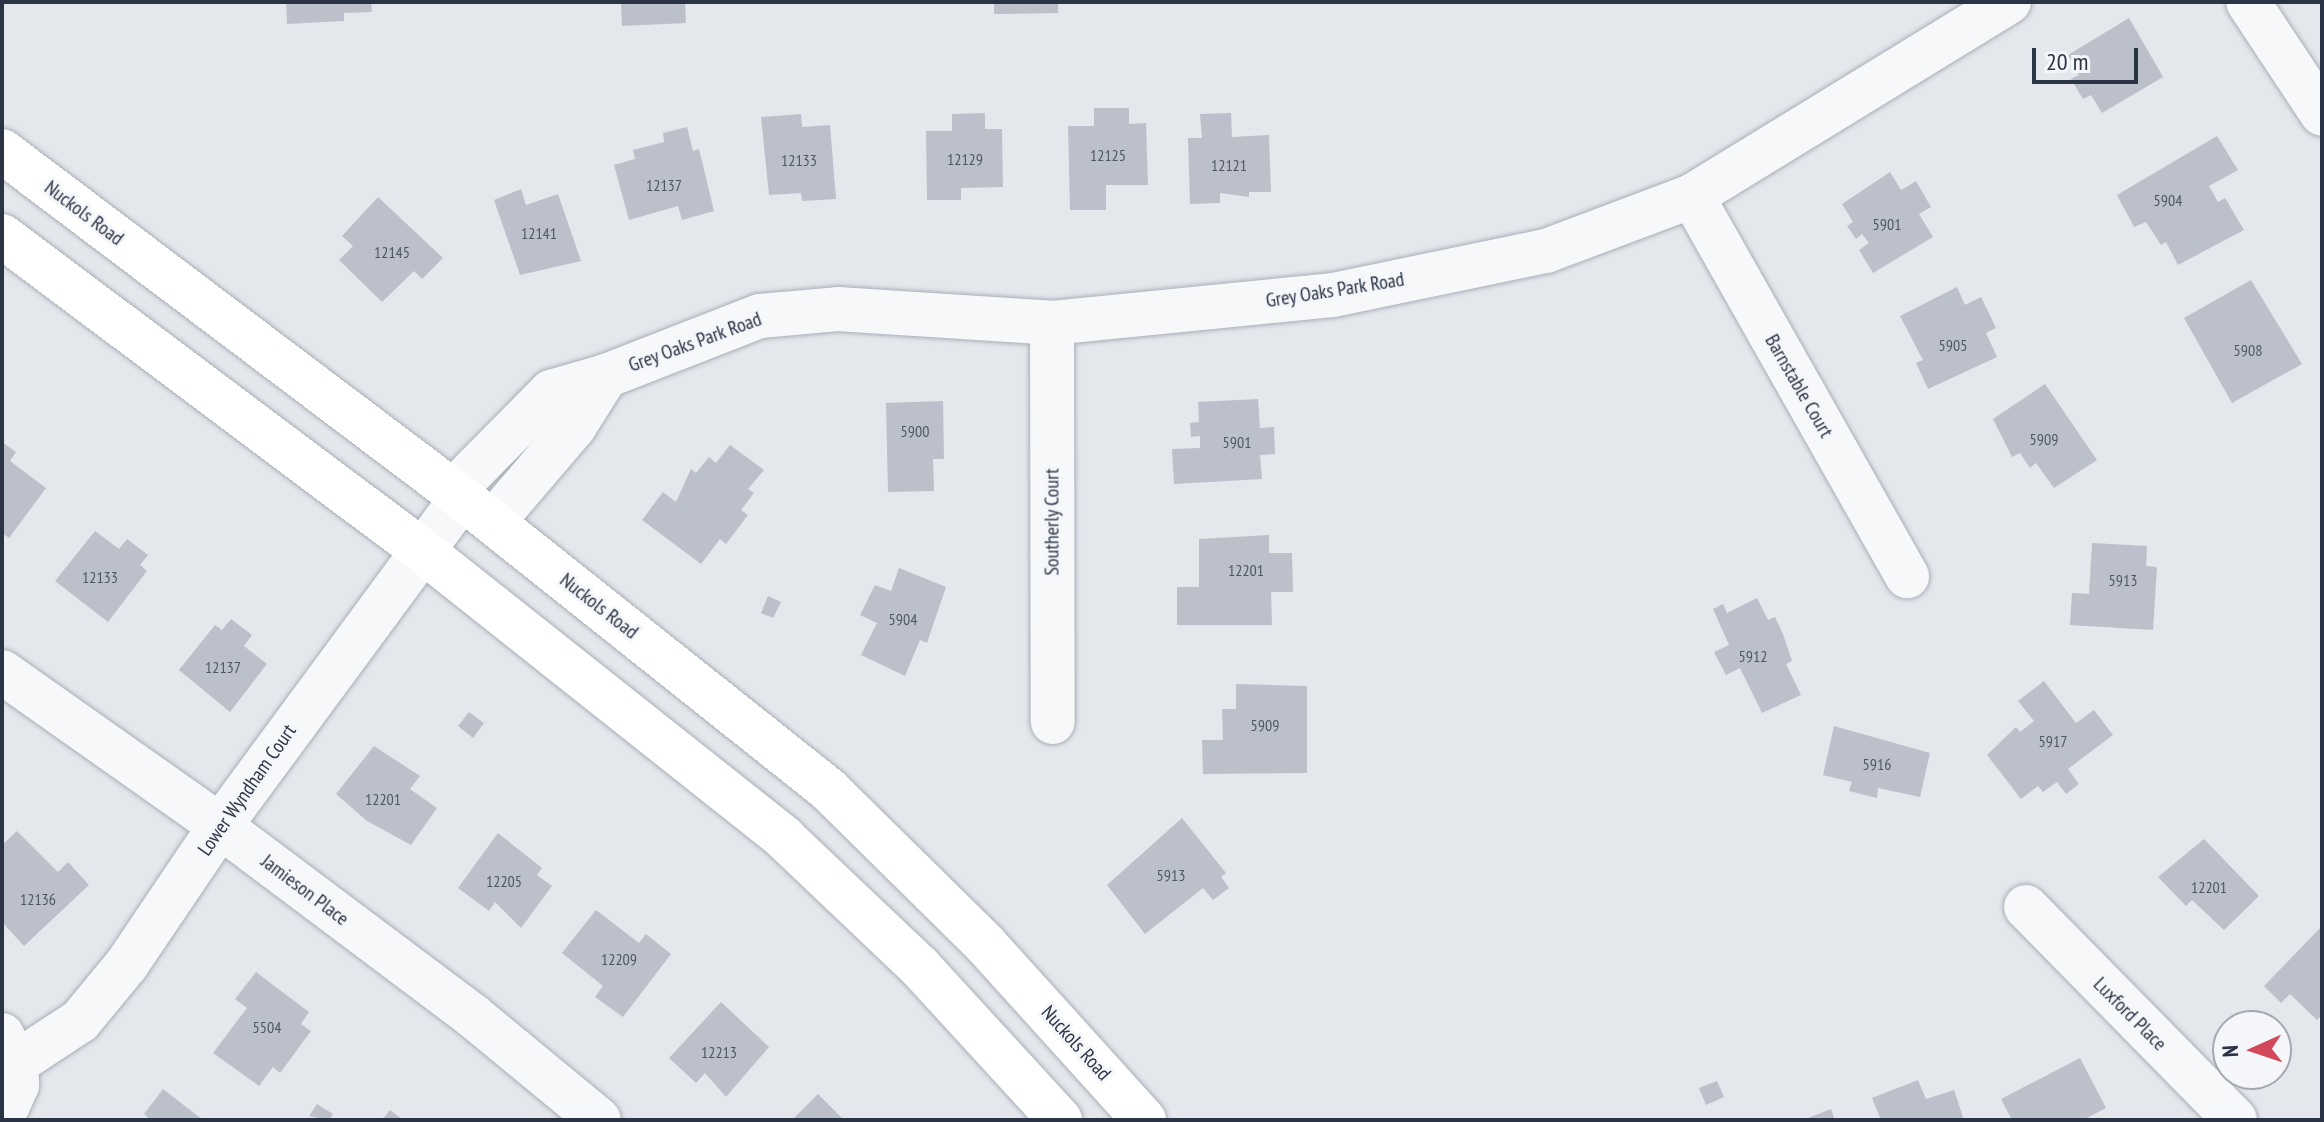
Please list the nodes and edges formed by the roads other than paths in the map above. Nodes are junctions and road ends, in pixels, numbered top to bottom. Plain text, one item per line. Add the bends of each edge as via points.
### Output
1 (2009, 2) edge
2 (2248, 2) edge
3 (2322, 114) edge
4 (2, 151) edge
5 (1692, 196) junction
6 (2, 236) edge
7 (1052, 323) junction
8 (470, 504) junction
9 (420, 549) junction
10 (1907, 576) dead end
11 (2, 672) edge
12 (1053, 722) dead end
13 (220, 826) junction
14 (2026, 907) dead end
15 (9, 1049) edge
16 (2, 1119) edge
17 (599, 1120) edge
18 (1060, 1120) edge
19 (1144, 1120) edge
20 (2235, 1120) edge

1 - 5 street, Grey Oaks Park Road
2 - 3 street
4 - 8 main road, Nuckols Road
5 - 7 street, Grey Oaks Park Road via 1546,251 1333,295
5 - 10 street, Barnstable Court
6 - 9 main road
7 - 8 street, Grey Oaks Park Road via 838,309 760,316 606,376 574,427
7 - 12 street, Southerly Court
8 - 9 street, Lower Wyndham Court
8 - 19 main road, Nuckols Road via 830,791 938,894
9 - 13 street, Lower Wyndham Court
9 - 18 main road via 784,838 919,966
11 - 13 street, Jamieson Place
13 - 15 street, Lower Wyndham Court via 127,964 80,1021
13 - 17 street, Jamieson Place via 473,1016
14 - 20 street, Luxford Place
15 - 16 street, Lower Wyndham Court via 17,1085

